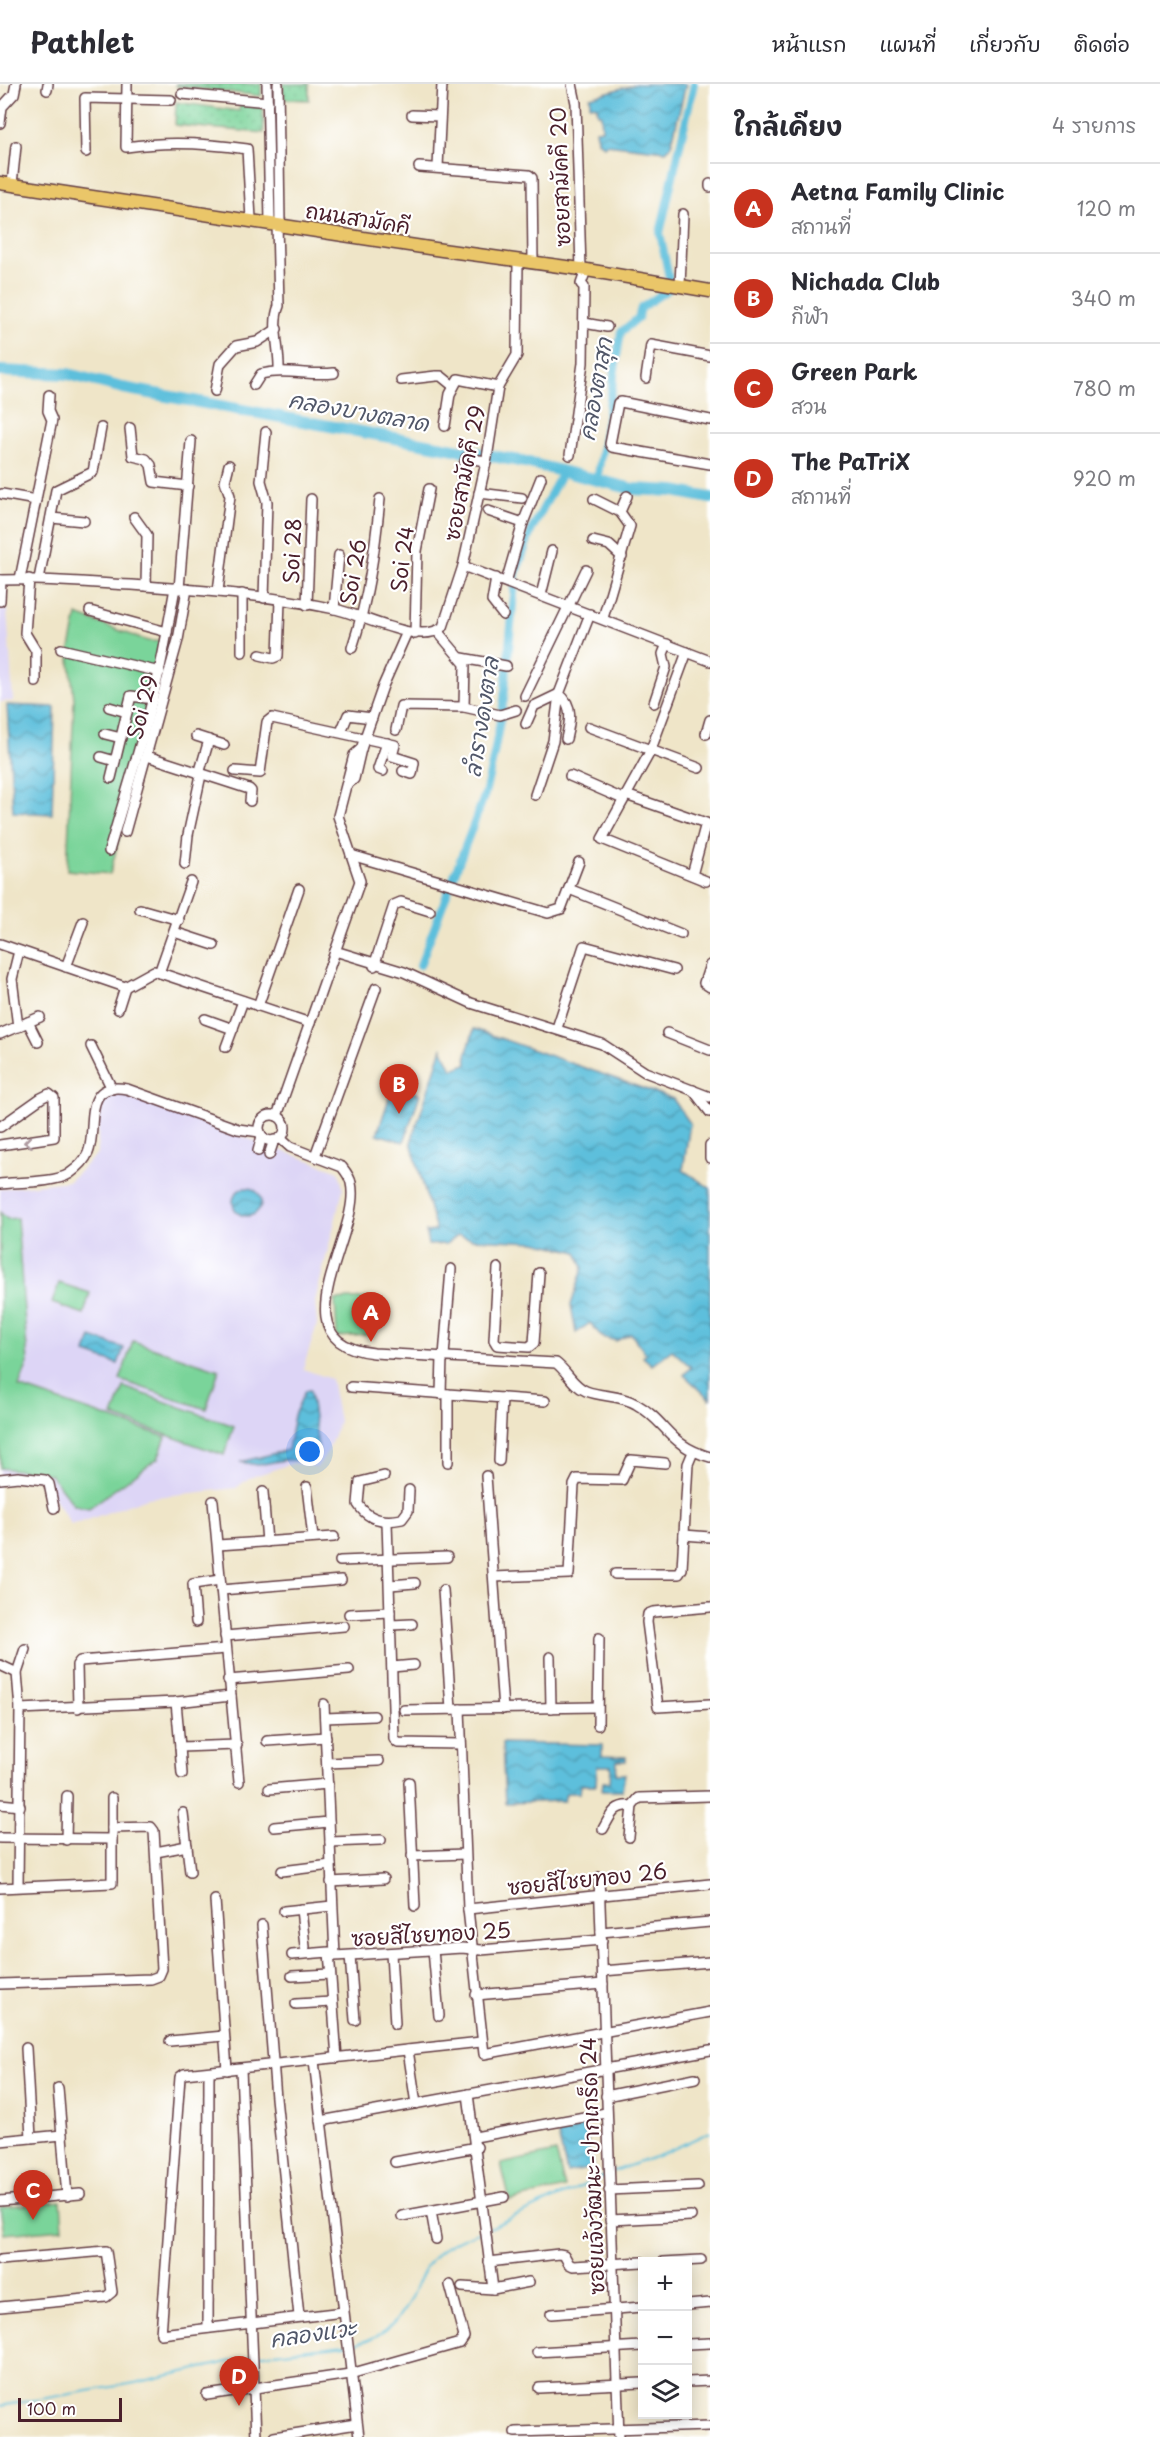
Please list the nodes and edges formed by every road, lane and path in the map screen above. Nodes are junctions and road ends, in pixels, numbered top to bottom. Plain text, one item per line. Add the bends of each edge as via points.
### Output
1 (16, 84) edge
2 (127, 84) edge
3 (267, 84) edge
4 (278, 84) edge
5 (442, 84) edge
6 (572, 84) edge
7 (182, 94) dead end
8 (127, 99) junction
9 (171, 100) dead end
10 (268, 102) junction
11 (412, 115) dead end
12 (440, 116) junction
13 (0, 123) edge
14 (15, 146) dead end
15 (86, 152) dead end
16 (419, 166) dead end
17 (438, 167) junction
18 (6, 184) edge
19 (683, 214) dead end
20 (251, 219) junction
21 (276, 223) junction
22 (518, 261) junction
23 (533, 262) junction
24 (584, 271) junction
25 (680, 286) junction
26 (710, 291) edge
27 (584, 323) junction
28 (607, 327) dead end
29 (277, 328) junction
30 (710, 356) edge
31 (279, 370) junction
32 (334, 373) dead end
33 (646, 378) dead end
34 (400, 380) dead end
35 (254, 385) dead end
36 (452, 385) junction
37 (498, 387) junction
38 (215, 391) dead end
39 (49, 396) dead end
40 (710, 420) edge
41 (445, 426) dead end
42 (100, 428) dead end
43 (130, 428) dead end
44 (266, 432) dead end
45 (191, 441) dead end
46 (570, 455) dead end
47 (486, 459) junction
48 (710, 464) edge
49 (229, 465) dead end
50 (461, 476) dead end
51 (542, 478) dead end
52 (188, 486) junction
53 (429, 489) dead end
54 (479, 493) junction
55 (2, 494) dead end
56 (627, 496) dead end
57 (522, 498) dead end
58 (311, 499) dead end
59 (380, 499) dead end
60 (36, 500) junction
61 (594, 500) dead end
62 (488, 511) dead end
63 (620, 512) junction
64 (134, 517) dead end
65 (51, 518) junction
66 (84, 521) dead end
67 (523, 523) junction
68 (593, 540) dead end
69 (552, 551) dead end
70 (339, 555) dead end
71 (622, 557) junction
72 (463, 566) junction
73 (586, 570) dead end
74 (496, 578) junction
75 (24, 579) junction
76 (39, 579) junction
77 (0, 580) edge
78 (513, 585) junction
79 (146, 586) junction
80 (180, 589) junction
81 (218, 591) junction
82 (242, 594) junction
83 (541, 595) junction
84 (264, 598) junction
85 (280, 600) junction
86 (0, 601) edge
87 (307, 605) junction
88 (570, 607) junction
89 (334, 609) junction
90 (90, 611) dead end
91 (590, 614) junction
92 (503, 615) dead end
93 (363, 616) junction
94 (603, 618) junction
95 (167, 632) junction
96 (438, 632) junction
97 (411, 633) junction
98 (667, 644) junction
99 (352, 648) dead end
100 (61, 649) dead end
101 (242, 652) dead end
102 (687, 652) junction
103 (260, 655) dead end
104 (462, 658) junction
105 (710, 661) edge
106 (506, 666) dead end
107 (160, 672) junction
108 (36, 682) dead end
109 (559, 694) junction
110 (525, 696) dead end
111 (153, 699) junction
112 (654, 703) dead end
113 (109, 707) dead end
114 (464, 707) junction
115 (128, 712) junction
116 (508, 713) dead end
117 (372, 718) junction
118 (710, 720) edge
119 (526, 724) dead end
120 (589, 727) dead end
121 (396, 730) dead end
122 (341, 732) junction
123 (105, 734) dead end
124 (706, 734) dead end
125 (196, 736) dead end
126 (365, 736) junction
127 (121, 738) junction
128 (566, 739) dead end
129 (209, 740) junction
130 (387, 743) junction
131 (224, 745) dead end
132 (650, 752) junction
133 (147, 756) junction
134 (101, 758) dead end
135 (116, 761) junction
136 (699, 768) dead end
137 (235, 771) dead end
138 (384, 771) dead end
139 (403, 771) dead end
140 (200, 775) junction
141 (570, 776) dead end
142 (111, 778) dead end
143 (535, 795) dead end
144 (625, 797) junction
145 (250, 801) dead end
146 (124, 832) dead end
147 (108, 851) dead end
148 (351, 855) junction
149 (579, 862) dead end
150 (184, 864) dead end
151 (692, 875) junction
152 (706, 881) dead end
153 (190, 882) dead end
154 (298, 889) dead end
155 (569, 889) junction
156 (140, 909) dead end
157 (430, 911) dead end
158 (179, 920) junction
159 (84, 922) dead end
160 (174, 932) junction
161 (681, 934) dead end
162 (0, 944) edge
163 (214, 945) dead end
164 (20, 951) junction
165 (335, 951) junction
166 (375, 964) junction
167 (710, 965) edge
168 (66, 967) junction
169 (674, 970) dead end
170 (159, 972) junction
171 (124, 987) junction
172 (710, 987) edge
173 (376, 988) dead end
174 (243, 1001) junction
175 (258, 1006) junction
176 (118, 1008) dead end
177 (40, 1017) dead end
178 (205, 1019) dead end
179 (28, 1022) junction
180 (310, 1023) junction
181 (18, 1027) junction
182 (557, 1028) junction
183 (233, 1029) junction
184 (667, 1033) dead end
185 (0, 1034) edge
186 (38, 1042) dead end
187 (91, 1046) dead end
188 (226, 1047) dead end
189 (709, 1048) edge
190 (112, 1089) junction
191 (692, 1090) junction
192 (710, 1096) edge
193 (710, 1112) edge
194 (277, 1116) junction
195 (0, 1127) edge
196 (261, 1134) junction
197 (277, 1139) junction
198 (0, 1145) edge
199 (710, 1145) edge
200 (258, 1151) dead end
201 (269, 1155) dead end
202 (315, 1156) junction
203 (710, 1158) edge
204 (0, 1184) edge
205 (498, 1268) dead end
206 (451, 1269) dead end
207 (539, 1273) dead end
208 (513, 1346) junction
209 (444, 1356) junction
210 (513, 1360) junction
211 (351, 1388) dead end
212 (445, 1394) junction
213 (502, 1398) junction
214 (545, 1401) dead end
215 (693, 1452) junction
216 (710, 1456) edge
217 (499, 1461) dead end
218 (448, 1462) dead end
219 (665, 1463) dead end
220 (384, 1476) dead end
221 (486, 1476) dead end
222 (0, 1479) edge
223 (307, 1487) dead end
224 (409, 1490) dead end
225 (263, 1492) dead end
226 (213, 1501) dead end
227 (54, 1508) dead end
228 (387, 1522) junction
229 (684, 1535) junction
230 (334, 1537) dead end
231 (710, 1537) edge
232 (313, 1538) junction
233 (267, 1542) junction
234 (218, 1545) junction
235 (447, 1557) dead end
236 (389, 1559) junction
237 (340, 1561) dead end
238 (615, 1574) dead end
239 (494, 1577) junction
240 (341, 1580) dead end
241 (415, 1583) dead end
242 (221, 1585) junction
243 (390, 1585) junction
244 (443, 1590) dead end
245 (710, 1607) edge
246 (390, 1612) junction
247 (348, 1614) dead end
248 (196, 1622) dead end
249 (412, 1624) dead end
250 (391, 1625) junction
251 (344, 1626) dead end
252 (225, 1636) junction
253 (599, 1638) dead end
254 (25, 1649) dead end
255 (226, 1649) junction
256 (550, 1657) dead end
257 (0, 1665) edge
258 (414, 1665) dead end
259 (392, 1667) junction
260 (349, 1670) dead end
261 (17, 1673) junction
262 (228, 1680) junction
263 (231, 1696) junction
264 (176, 1702) junction
265 (324, 1704) dead end
266 (710, 1704) edge
267 (597, 1707) junction
268 (78, 1708) junction
269 (503, 1708) junction
270 (551, 1708) junction
271 (20, 1709) junction
272 (456, 1709) junction
273 (404, 1710) dead end
274 (374, 1716) dead end
275 (325, 1718) junction
276 (598, 1725) dead end
277 (326, 1737) junction
278 (267, 1741) dead end
279 (237, 1744) junction
280 (461, 1744) junction
281 (180, 1747) junction
282 (379, 1761) dead end
283 (327, 1763) junction
284 (182, 1774) dead end
285 (239, 1782) dead end
286 (409, 1782) dead end
287 (328, 1785) junction
288 (269, 1789) dead end
289 (68, 1796) dead end
290 (710, 1796) edge
291 (112, 1798) dead end
292 (0, 1804) edge
293 (20, 1806) junction
294 (632, 1806) junction
295 (183, 1814) dead end
296 (329, 1822) junction
297 (112, 1827) junction
298 (273, 1827) dead end
299 (603, 1829) dead end
300 (629, 1837) dead end
301 (0, 1838) edge
302 (112, 1839) junction
303 (19, 1840) junction
304 (66, 1840) junction
305 (381, 1840) dead end
306 (330, 1842) junction
307 (187, 1846) junction
308 (156, 1852) junction
309 (465, 1854) junction
310 (412, 1856) junction
311 (331, 1865) junction
312 (282, 1870) dead end
313 (190, 1872) dead end
314 (599, 1877) dead end
315 (383, 1879) dead end
316 (331, 1882) junction
317 (710, 1884) edge
318 (18, 1886) junction
319 (0, 1888) edge
320 (600, 1894) junction
321 (215, 1900) dead end
322 (415, 1905) dead end
323 (332, 1906) junction
324 (301, 1909) junction
325 (468, 1909) junction
326 (285, 1911) dead end
327 (710, 1922) edge
328 (262, 1925) dead end
329 (602, 1936) junction
330 (305, 1947) dead end
331 (471, 1948) junction
332 (434, 1950) junction
333 (391, 1953) junction
334 (292, 1955) dead end
335 (350, 1956) junction
336 (710, 1962) edge
337 (603, 1971) junction
338 (330, 1974) junction
339 (292, 1976) dead end
340 (0, 1984) edge
341 (603, 1984) junction
342 (476, 1995) junction
343 (332, 2002) junction
344 (296, 2004) dead end
345 (710, 2012) edge
346 (439, 2016) dead end
347 (355, 2020) dead end
348 (395, 2024) dead end
349 (604, 2031) junction
350 (224, 2036) junction
351 (170, 2041) dead end
352 (481, 2042) junction
353 (26, 2048) dead end
354 (408, 2050) junction
355 (710, 2050) edge
356 (337, 2058) junction
357 (314, 2061) junction
358 (273, 2066) junction
359 (606, 2068) junction
360 (241, 2069) junction
361 (227, 2070) junction
362 (209, 2072) junction
363 (695, 2078) dead end
364 (58, 2088) dead end
365 (468, 2094) junction
366 (606, 2097) junction
367 (416, 2104) junction
368 (606, 2113) junction
369 (321, 2121) junction
370 (62, 2135) junction
371 (31, 2138) junction
372 (0, 2141) edge
373 (476, 2142) junction
374 (395, 2162) dead end
375 (698, 2186) dead end
376 (609, 2190) junction
377 (80, 2194) dead end
378 (67, 2196) junction
379 (504, 2197) dead end
380 (0, 2201) edge
381 (481, 2201) junction
382 (431, 2211) junction
383 (402, 2216) dead end
384 (691, 2216) dead end
385 (610, 2220) junction
386 (436, 2239) dead end
387 (0, 2260) edge
388 (692, 2260) edge
389 (701, 2260) dead end
390 (489, 2262) junction
391 (638, 2262) edge
392 (612, 2263) junction
393 (529, 2283) dead end
394 (450, 2285) dead end
395 (462, 2287) dead end
396 (493, 2289) junction
397 (710, 2303) edge
398 (692, 2305) edge
399 (0, 2307) edge
400 (638, 2307) edge
401 (615, 2309) junction
402 (343, 2312) junction
403 (551, 2314) dead end
404 (299, 2316) junction
405 (252, 2322) junction
406 (207, 2328) junction
407 (710, 2343) edge
408 (692, 2344) edge
409 (638, 2346) edge
410 (616, 2348) junction
411 (537, 2352) dead end
412 (350, 2374) junction
413 (710, 2381) edge
414 (692, 2382) edge
415 (638, 2383) edge
416 (618, 2384) junction
417 (539, 2388) dead end
418 (255, 2389) junction
419 (207, 2395) dead end
420 (357, 2424) junction
421 (710, 2426) edge
422 (515, 2432) dead end
423 (620, 2432) edge
424 (256, 2437) edge
425 (274, 2437) edge
426 (358, 2437) edge

1 - 13 street via 14,94 2,107
2 - 8 street
3 - 10 street
4 - 21 street
5 - 12 street
6 - 24 street, ซอยสามัคคี 20
7 - 10 street
8 - 9 street
8 - 15 street via 85,99
8 - 20 street via 126,147 214,144 247,149
10 - 21 street
11 - 12 street
12 - 17 street
14 - 18 street
16 - 17 street
17 - 23 street via 525,174 532,178
18 - 20 main road, ถนนสามัคคี
19 - 25 street
20 - 21 main road, ถนนสามัคคี
21 - 22 main road, ถนนสามัคคี
21 - 29 street
22 - 23 main road, ถนนสามัคคี
22 - 37 street via 519,345
23 - 24 main road, ถนนสามัคคี
24 - 25 main road, ถนนสามัคคี
24 - 27 street, ซอยสามัคคี 20
25 - 26 main road, ถนนสามัคคี
27 - 28 street
27 - 46 street, ซอยสามัคคี 20 via 583,363
29 - 31 street
29 - 38 street via 257,342 236,346 220,364
30 - 33 street via 651,345
31 - 32 street via 297,374
31 - 35 street via 261,374
34 - 36 street via 436,375
36 - 37 street via 458,379
36 - 41 street
37 - 47 street, ซอยสามัคคี 29
39 - 60 street via 52,420
40 - 48 street via 621,402 610,444
42 - 65 street via 93,472 56,490
43 - 52 street via 133,456 146,459 151,465 154,483
44 - 84 street via 261,481 267,502
45 - 52 street
47 - 50 street via 466,458
47 - 54 street, ซอยสามัคคี 29
49 - 81 street via 225,481 230,496
51 - 67 street
52 - 80 street
53 - 97 street, Soi 24 via 417,551
54 - 57 street
54 - 72 street, ซอยสามัคคี 29
55 - 60 street
56 - 63 street
58 - 87 street, Soi 28
59 - 93 street, Soi 26
60 - 75 street
61 - 63 street
62 - 67 street
63 - 71 street via 630,526
64 - 79 street via 147,535
65 - 66 street
65 - 76 street
67 - 78 street
68 - 71 street via 609,544
69 - 83 street
70 - 89 street
71 - 94 street
72 - 74 street
72 - 96 street, ซอยสามัคคี 29
73 - 88 street
74 - 78 street
74 - 92 street via 492,601
75 - 76 street
75 - 77 street
75 - 108 street via 25,633 36,651
76 - 79 street
77 - 86 street
78 - 83 street
79 - 80 street
80 - 81 street
80 - 95 street
80 - 133 street, Soi 29 via 178,640
81 - 82 street
82 - 84 street
82 - 101 street
83 - 88 street
84 - 85 street
85 - 87 street
85 - 103 street via 278,656
87 - 89 street
88 - 91 street
88 - 110 street
89 - 93 street
90 - 95 street
91 - 94 street
91 - 109 street
93 - 97 street
93 - 99 street, Soi 26
94 - 98 street
95 - 107 street
96 - 97 street
96 - 104 street
97 - 117 street
98 - 102 street
98 - 112 street via 663,654 666,667
100 - 107 street
102 - 105 street
102 - 132 street
104 - 106 street
104 - 114 street via 466,668
107 - 111 street
109 - 119 street via 534,706
109 - 128 street via 570,711
109 - 143 street via 553,741
111 - 115 street via 131,696
111 - 147 street via 131,784
113 - 115 street
114 - 116 street
114 - 121 street via 401,706
115 - 127 street
117 - 122 street via 348,715
117 - 126 street
118 - 124 street
120 - 132 street
122 - 126 street
122 - 137 street via 268,719 260,773
123 - 127 street
125 - 129 street
126 - 130 street
126 - 148 street via 354,779 348,784 338,816
127 - 135 street
129 - 131 street
129 - 140 street
130 - 138 street via 378,769
130 - 139 street via 395,745 392,756 414,763 412,774
132 - 136 street
132 - 144 street
133 - 140 street
133 - 146 street, Soi 29
134 - 135 street
135 - 142 street
140 - 145 street via 249,789
140 - 150 street
141 - 144 street
144 - 151 street via 706,823
144 - 151 street via 602,839
148 - 155 street via 548,913 561,909
148 - 165 street via 360,881
149 - 155 street
151 - 152 street
153 - 158 street
154 - 175 street
155 - 161 street
156 - 158 street
157 - 166 street via 401,902 394,905
158 - 160 street
159 - 168 street
160 - 163 street
160 - 170 street
162 - 164 street
164 - 168 street
164 - 181 street via 12,979
165 - 166 street
165 - 180 street
166 - 182 street via 404,972 471,1003
167 - 172 street via 704,983
168 - 171 street
169 - 182 street via 584,945
170 - 171 street via 154,970
170 - 174 street
171 - 176 street
173 - 202 street
174 - 175 street
174 - 183 street
175 - 180 street
177 - 179 street
178 - 183 street
179 - 181 street
179 - 186 street
180 - 194 street
181 - 185 street
182 - 191 street via 602,1044 645,1072
183 - 188 street
184 - 189 street
187 - 190 street
190 - 196 street via 127,1089
190 - 204 street via 93,1105 88,1154 74,1170 62,1177
191 - 192 street
191 - 193 street
194 - 196 street via 262,1120
194 - 197 street via 285,1126
195 -> 198 street via 41,1098 49,1094 54,1098 54,1137
196 - 197 street
196 - 200 street
197 - 201 street
197 - 202 street
199 - 203 street
202 - 209 street via 342,1167 351,1184 350,1206 326,1294 330,1325 338,1343 353,1351
205 - 208 street via 494,1340
206 - 209 street
207 - 208 street via 534,1343 530,1347
208 - 210 street
209 - 210 street
209 - 212 street
210 - 215 street via 556,1363 585,1391 633,1402
211 - 212 street
212 - 213 street
212 - 218 street
213 - 214 street
213 - 217 street
215 - 216 street
215 - 229 street via 688,1464
219 - 239 street via 631,1460 622,1480 577,1479 569,1574
220 - 228 street via 362,1480 357,1499 367,1514
221 - 239 street
222 - 227 street via 45,1480
223 - 232 street
224 - 228 street via 405,1516
225 - 233 street
226 - 234 street
228 - 236 street
229 - 231 street
229 - 238 street via 680,1574
230 - 232 street
232 - 233 street
233 - 234 street
234 - 242 street
235 - 236 street
236 - 237 street
236 - 243 street
239 - 269 street
240 - 242 street
241 - 243 street
242 - 248 street via 193,1584
242 - 252 street
243 - 246 street
244 - 272 street
245 - 266 street via 648,1614 658,1707
246 - 247 street
246 - 250 street
249 - 250 street
250 - 259 street
251 - 252 street
252 - 255 street
253 - 267 street
254 - 261 street
255 - 262 street
255 - 268 street via 80,1661
256 - 270 street
257 - 261 street
258 - 259 street
259 - 280 street via 396,1742
260 - 262 street
261 - 271 street
262 - 263 street
263 - 264 street
263 - 279 street
264 - 268 street
264 - 281 street
265 - 275 street, ซอยสีไชยทอง 25
267 - 270 street
267 - 276 street
268 - 271 street
269 - 270 street
269 - 272 street
271 - 293 street
272 - 273 street
272 - 280 street
274 - 275 street
275 - 277 street, ซอยสีไชยทอง 25
277 - 278 street
277 - 283 street, ซอยสีไชยทอง 25
279 - 281 street
279 - 285 street
280 - 309 street
281 - 284 street
282 - 283 street
283 - 287 street, ซอยสีไชยทอง 25
286 - 310 street
287 - 288 street
287 - 296 street, ซอยสีไชยทอง 25
289 - 304 street
290 - 294 street via 644,1796
291 - 297 street
292 - 293 street
293 - 303 street
294 - 299 street via 617,1807
294 - 300 street
295 - 307 street
296 - 298 street
296 - 306 street, ซอยสีไชยทอง 25
297 - 302 street
297 - 308 street via 152,1827
301 - 303 street
302 - 304 street
302 - 318 street via 112,1883
303 - 304 street
303 - 318 street
305 - 306 street
306 - 311 street, ซอยสีไชยทอง 25
307 - 308 street
307 - 313 street
308 - 340 street via 162,1969 159,1976
309 - 310 street
309 - 325 street
310 - 322 street
311 - 312 street
311 - 316 street, ซอยสีไชยทอง 25
314 - 320 street, ซอยแจ้งวัฒนะ-ปากเกร็ด 24
315 - 316 street
316 - 323 street, ซอยสีไชยทอง 25
317 - 320 street, ซอยสีไชยทอง 26
318 - 319 street
320 - 325 street, ซอยสีไชยทอง 26
320 - 329 street, ซอยแจ้งวัฒนะ-ปากเกร็ด 24
321 - 350 street
323 - 324 street
323 - 335 street, ซอยสีไชยทอง 25 via 333,1953
324 - 326 street
324 - 330 street
325 - 331 street
327 - 329 street, ซอยสีไชยทอง 25
328 - 358 street
329 - 331 street, ซอยสีไชยทอง 25
329 - 337 street, ซอยแจ้งวัฒนะ-ปากเกร็ด 24
331 - 332 street, ซอยสีไชยทอง 25
331 - 342 street
332 - 333 street, ซอยสีไชยทอง 25
332 - 346 street
333 - 335 street, ซอยสีไชยทอง 25
333 - 348 street
334 - 338 street via 328,1952
335 - 347 street
336 - 337 street
337 - 341 street, ซอยแจ้งวัฒนะ-ปากเกร็ด 24
338 - 339 street
338 - 343 street
341 - 342 street
341 - 349 street, ซอยแจ้งวัฒนะ-ปากเกร็ด 24
342 - 352 street
343 - 344 street
343 - 356 street
345 - 349 street
349 - 352 street via 484,2054
349 - 359 street, ซอยแจ้งวัฒนะ-ปากเกร็ด 24
350 - 351 street
350 - 361 street
352 - 354 street
353 - 371 street
354 - 356 street
354 - 367 street
355 - 359 street
356 - 357 street
357 - 358 street
357 - 369 street
358 - 360 street
358 - 404 street
359 - 365 street
359 - 366 street, ซอยแจ้งวัฒนะ-ปากเกร็ด 24
360 - 361 street
360 - 405 street
361 - 362 street
362 - 406 street
362 - 406 street via 184,2074 179,2081 161,2334
363 - 366 street
364 - 370 street
365 - 367 street
365 - 373 street
366 - 368 street, ซอยแจ้งวัฒนะ-ปากเกร็ด 24
367 - 369 street
368 - 373 street
368 - 376 street, ซอยแจ้งวัฒนะ-ปากเกร็ด 24
369 - 402 street
370 - 371 street
370 - 378 street
371 - 372 street
373 - 374 street
373 - 381 street
375 - 376 street
376 - 385 street, ซอยแจ้งวัฒนะ-ปากเกร็ด 24
377 - 378 street
378 - 380 street
379 - 381 street
381 - 382 street
381 - 390 street
382 - 383 street
382 - 386 street
384 - 385 street
385 - 392 street, ซอยแจ้งวัฒนะ-ปากเกร็ด 24
387 - 399 street via 106,2251 112,2292 106,2297
388 - 389 street
390 - 392 street via 559,2254 573,2266
390 - 396 street
391 - 392 street
392 - 401 street, ซอยแจ้งวัฒนะ-ปากเกร็ด 24
393 - 396 street
394 - 412 street via 464,2337 460,2343
395 - 396 street
397 - 398 street
400 - 401 street
401 - 403 street
401 - 410 street, ซอยแจ้งวัฒนะ-ปากเกร็ด 24
402 - 404 street
402 - 412 street
404 - 405 street
405 - 406 street
405 - 418 street
407 - 408 street
409 - 410 street
410 - 411 street
410 - 416 street, ซอยแจ้งวัฒนะ-ปากเกร็ด 24
412 - 418 street
412 - 420 street
413 - 414 street
415 - 416 street
416 - 417 street
416 - 423 street, ซอยแจ้งวัฒนะ-ปากเกร็ด 24
418 - 419 street
418 - 424 street
420 - 425 street
420 - 426 street
421 - 423 street
422 - 423 street

